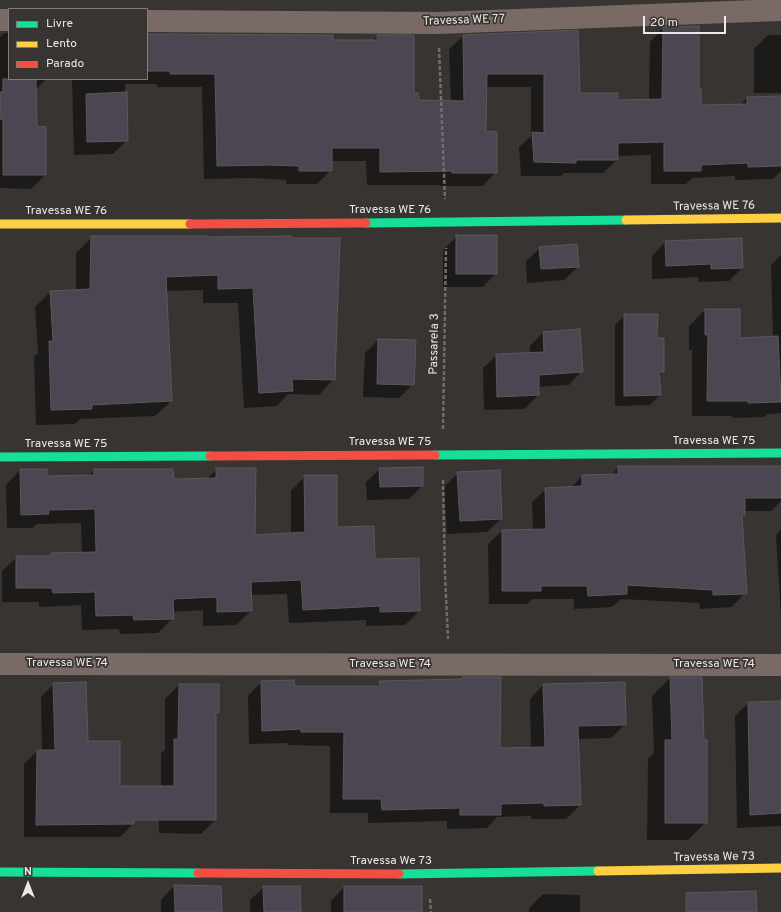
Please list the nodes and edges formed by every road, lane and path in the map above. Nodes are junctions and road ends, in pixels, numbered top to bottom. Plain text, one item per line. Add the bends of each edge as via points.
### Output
1 (781, 10) edge
2 (148, 21) edge
3 (438, 23) junction
4 (781, 218) edge
5 (446, 223) junction
6 (0, 224) edge
7 (781, 453) edge
8 (443, 455) junction
9 (0, 458) edge
10 (0, 664) edge
11 (781, 664) edge
12 (450, 665) junction
13 (781, 868) edge
14 (0, 872) edge

1 - 3 street, Travessa WE 77
2 - 3 street, Travessa WE 77
3 - 5 path, Passarela 3
4 - 5 street, Travessa WE 76
5 - 6 street, Travessa WE 76
5 - 8 path, Passarela 3
7 - 8 street, Travessa WE 75
8 - 9 street, Travessa WE 75
8 - 12 path, Passarela 3
10 - 12 street, Travessa WE 74
11 - 12 street, Travessa WE 74
13 - 14 street, Travessa We 73 via 430,874

